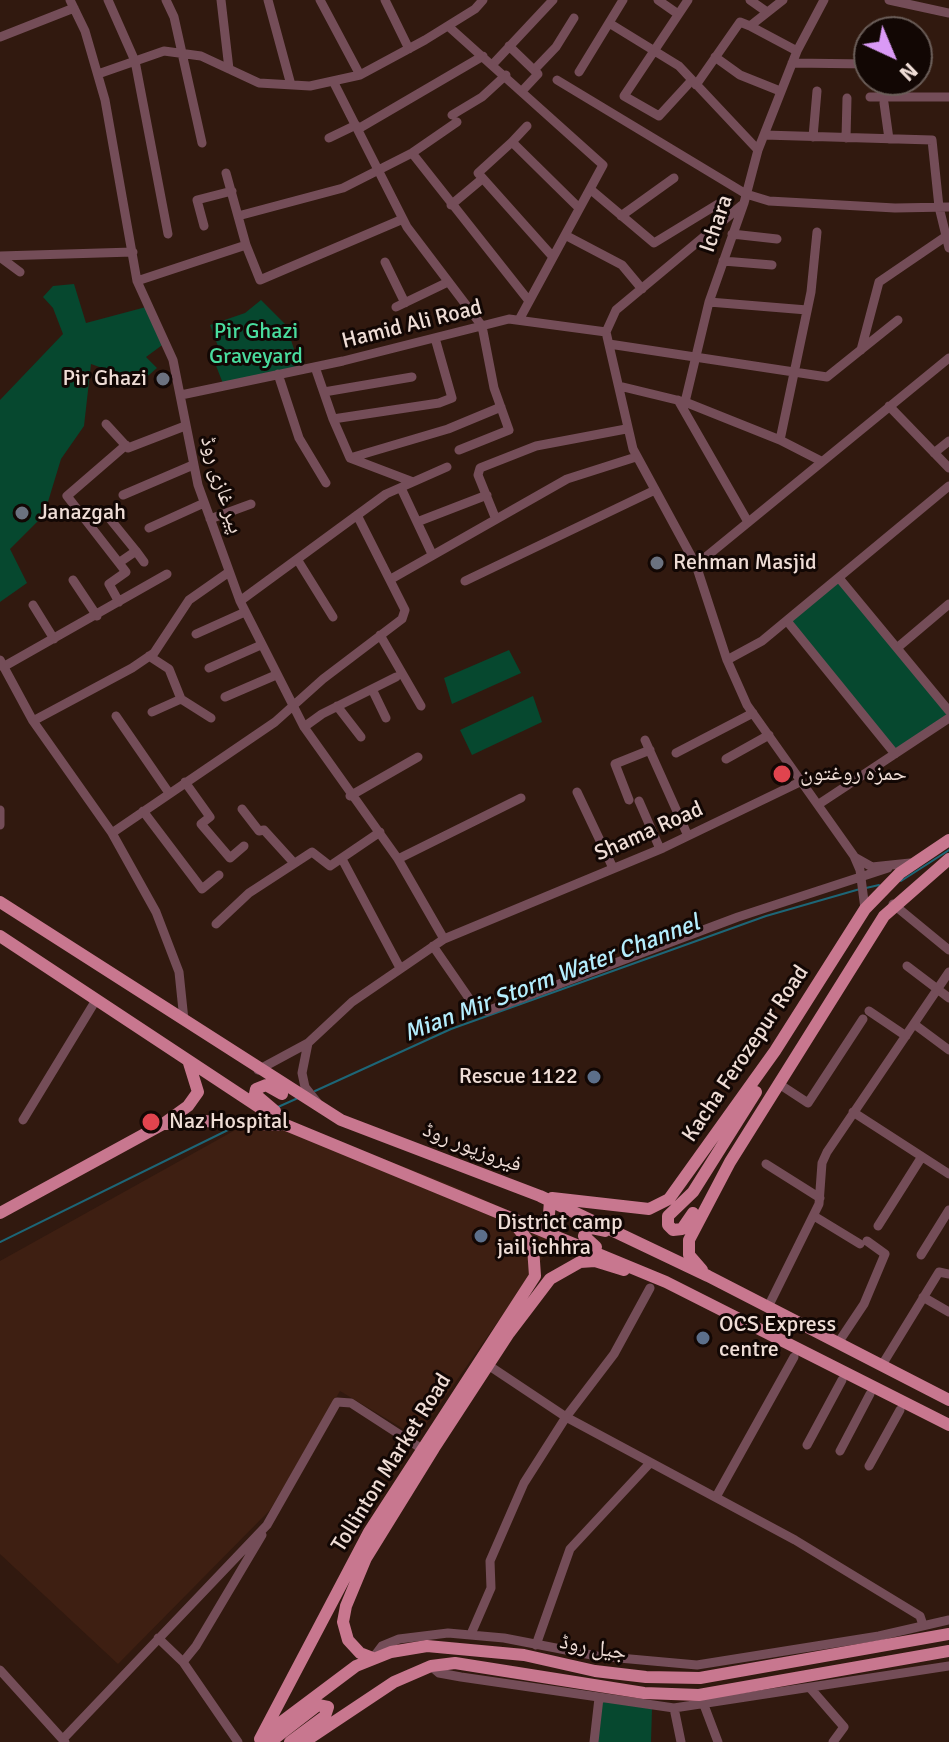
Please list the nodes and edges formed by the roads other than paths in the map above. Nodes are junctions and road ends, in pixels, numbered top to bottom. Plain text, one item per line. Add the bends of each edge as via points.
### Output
1 (108, 0) edge
2 (166, 0) edge
3 (221, 0) edge
4 (320, 0) edge
5 (385, 0) edge
6 (483, 0) edge
7 (553, 0) edge
8 (623, 0) edge
9 (658, 0) edge
10 (688, 0) edge
11 (750, 0) edge
12 (783, 0) edge
13 (824, 0) edge
14 (889, 0) edge
15 (271, 1) edge
16 (72, 4) edge
17 (767, 12) junction
18 (949, 13) edge
19 (678, 14) junction
20 (574, 18) dead end
21 (609, 23) junction
22 (448, 26) junction
23 (750, 26) junction
24 (0, 37) edge
25 (509, 46) junction
26 (409, 49) junction
27 (654, 50) junction
28 (797, 51) junction
29 (181, 53) junction
30 (483, 56) junction
31 (715, 57) junction
32 (135, 61) junction
33 (792, 63) junction
34 (493, 64) junction
35 (853, 64) edge
36 (229, 69) junction
37 (534, 70) junction
38 (579, 72) dead end
39 (98, 74) junction
40 (360, 75) junction
41 (506, 75) junction
42 (557, 80) dead end
43 (333, 81) junction
44 (694, 83) junction
45 (291, 85) junction
46 (523, 90) junction
47 (780, 91) junction
48 (817, 91) dead end
49 (870, 97) dead end
50 (949, 97) edge
51 (847, 98) dead end
52 (884, 103) dead end
53 (527, 126) dead end
54 (357, 127) junction
55 (764, 135) junction
56 (813, 137) junction
57 (329, 138) dead end
58 (846, 138) junction
59 (889, 139) junction
60 (512, 142) junction
61 (202, 143) dead end
62 (758, 150) junction
63 (412, 153) junction
64 (379, 170) junction
65 (226, 173) dead end
66 (674, 178) dead end
67 (482, 179) junction
68 (590, 189) junction
69 (232, 191) junction
70 (745, 198) junction
71 (718, 204) dead end
72 (451, 205) junction
73 (944, 207) edge
74 (579, 208) junction
75 (238, 216) junction
76 (621, 216) junction
77 (403, 219) junction
78 (204, 226) dead end
79 (817, 232) dead end
80 (168, 234) dead end
81 (732, 234) junction
82 (565, 235) junction
83 (945, 237) junction
84 (777, 239) dead end
85 (246, 245) junction
86 (949, 248) edge
87 (133, 252) junction
88 (0, 257) edge
89 (553, 257) junction
90 (723, 261) junction
91 (385, 262) dead end
92 (772, 265) dead end
93 (20, 272) dead end
94 (137, 281) junction
95 (448, 282) junction
96 (642, 289) junction
97 (529, 301) junction
98 (709, 302) junction
99 (807, 310) junction
100 (519, 320) junction
101 (898, 320) dead end
102 (482, 326) junction
103 (606, 332) junction
104 (435, 338) junction
105 (609, 344) junction
106 (861, 350) junction
107 (698, 358) junction
108 (949, 358) edge
109 (315, 367) junction
110 (795, 372) junction
111 (278, 374) junction
112 (412, 377) dead end
113 (619, 386) junction
114 (324, 392) junction
115 (181, 395) junction
116 (681, 401) junction
117 (889, 406) junction
118 (501, 407) junction
119 (333, 419) junction
120 (106, 424) dead end
121 (185, 426) junction
122 (626, 429) junction
123 (780, 440) junction
124 (949, 441) edge
125 (126, 445) junction
126 (459, 450) dead end
127 (934, 453) junction
128 (636, 457) junction
129 (350, 458) junction
130 (821, 461) junction
131 (193, 465) junction
132 (447, 467) dead end
133 (949, 468) edge
134 (413, 482) junction
135 (326, 483) dead end
136 (949, 486) edge
137 (401, 488) junction
138 (655, 490) junction
139 (123, 495) dead end
140 (487, 495) junction
141 (204, 503) junction
142 (251, 504) dead end
143 (357, 515) junction
144 (495, 517) junction
145 (110, 519) dead end
146 (210, 519) junction
147 (417, 522) junction
148 (748, 522) junction
149 (149, 528) dead end
150 (119, 529) junction
151 (103, 540) junction
152 (136, 551) junction
153 (432, 554) junction
154 (297, 559) junction
155 (120, 562) junction
156 (144, 562) dead end
157 (696, 565) junction
158 (229, 572) junction
159 (167, 574) dead end
160 (839, 578) junction
161 (391, 579) junction
162 (73, 580) dead end
163 (465, 581) dead end
164 (240, 601) junction
165 (119, 602) junction
166 (949, 604) edge
167 (33, 605) dead end
168 (245, 612) junction
169 (97, 616) junction
170 (333, 617) dead end
171 (787, 621) junction
172 (196, 634) dead end
173 (380, 635) junction
174 (54, 639) junction
175 (261, 645) junction
176 (897, 648) junction
177 (149, 656) junction
178 (727, 660) junction
179 (2, 663) edge
180 (209, 668) dead end
181 (276, 675) junction
182 (396, 677) dead end
183 (372, 689) junction
184 (225, 697) dead end
185 (181, 699) junction
186 (337, 706) junction
187 (421, 706) dead end
188 (293, 707) junction
189 (949, 711) edge
190 (152, 712) dead end
191 (753, 713) junction
192 (116, 716) dead end
193 (211, 718) dead end
194 (386, 718) dead end
195 (949, 718) edge
196 (33, 721) junction
197 (304, 727) junction
198 (769, 735) junction
199 (361, 737) dead end
200 (676, 753) dead end
201 (895, 754) junction
202 (418, 757) dead end
203 (726, 759) dead end
204 (802, 781) junction
205 (185, 782) junction
206 (577, 792) dead end
207 (169, 793) junction
208 (350, 796) junction
209 (521, 798) dead end
210 (819, 804) junction
211 (242, 809) dead end
212 (0, 810) edge
213 (143, 811) junction
214 (0, 825) edge
215 (380, 832) junction
216 (112, 833) junction
217 (688, 836) junction
218 (949, 840) edge
219 (244, 846) dead end
220 (660, 849) junction
221 (854, 856) junction
222 (342, 859) junction
223 (398, 859) junction
224 (949, 859) edge
225 (919, 861) junction
226 (294, 863) junction
227 (613, 868) junction
228 (888, 868) junction
229 (219, 875) dead end
230 (861, 876) junction
231 (0, 902) edge
232 (893, 904) junction
233 (865, 909) junction
234 (216, 924) dead end
235 (0, 936) edge
236 (444, 939) junction
237 (433, 946) junction
238 (949, 950) edge
239 (907, 966) dead end
240 (400, 968) junction
241 (949, 972) edge
242 (937, 990) junction
243 (949, 998) edge
244 (96, 1000) junction
245 (184, 1020) junction
246 (914, 1024) junction
247 (906, 1036) junction
248 (308, 1043) junction
249 (949, 1050) edge
250 (775, 1051) junction
251 (188, 1060) junction
252 (258, 1070) junction
253 (779, 1084) junction
254 (300, 1091) junction
255 (853, 1112) junction
256 (23, 1120) dead end
257 (341, 1120) junction
258 (277, 1123) junction
259 (163, 1124) junction
260 (303, 1133) junction
261 (921, 1158) junction
262 (730, 1162) junction
263 (766, 1164) dead end
264 (949, 1174) edge
265 (545, 1198) junction
266 (820, 1198) junction
267 (949, 1210) edge
268 (0, 1213) edge
269 (508, 1215) junction
270 (814, 1216) junction
271 (878, 1226) dead end
272 (539, 1228) junction
273 (639, 1243) junction
274 (921, 1255) dead end
275 (612, 1257) junction
276 (949, 1274) edge
277 (708, 1276) junction
278 (666, 1282) junction
279 (650, 1288) dead end
280 (923, 1297) junction
281 (768, 1307) junction
282 (949, 1312) edge
283 (505, 1330) junction
284 (838, 1343) junction
285 (794, 1357) dead end
286 (488, 1365) junction
287 (882, 1365) junction
288 (842, 1380) dead end
289 (870, 1394) dead end
290 (949, 1400) edge
291 (900, 1410) dead end
292 (566, 1417) junction
293 (949, 1425) edge
294 (807, 1445) dead end
295 (422, 1449) junction
296 (840, 1451) dead end
297 (650, 1463) junction
298 (869, 1466) dead end
299 (716, 1497) junction
300 (267, 1525) junction
301 (949, 1620) edge
302 (923, 1625) junction
303 (471, 1634) junction
304 (949, 1634) edge
305 (158, 1638) junction
306 (536, 1645) junction
307 (949, 1651) edge
308 (373, 1658) junction
309 (183, 1662) junction
310 (431, 1666) junction
311 (949, 1666) edge
312 (0, 1670) edge
313 (811, 1689) junction
314 (599, 1698) junction
315 (704, 1705) junction
316 (674, 1708) junction
317 (258, 1740) edge
318 (64, 1741) edge
319 (238, 1742) edge
320 (290, 1742) edge
321 (304, 1742) edge
322 (594, 1742) edge
323 (681, 1742) edge
324 (718, 1742) edge
325 (833, 1742) edge

1 - 32 street
2 - 29 street
3 - 36 street
4 - 40 street
5 - 26 street
6 - 22 street
7 - 25 street
8 - 21 street
9 - 19 street
10 - 19 street
11 - 17 street
12 - 17 street
13 - 28 street, Ichara
14 - 18 street
15 - 45 street
16 - 24 street
16 - 39 street, پیر غازی روڈ
17 - 23 street
19 - 27 street
20 - 37 street
21 - 27 street
21 - 38 street
22 - 26 street
22 - 30 street
23 - 28 street
23 - 31 street via 740,22
25 - 34 street
25 - 37 street
26 - 40 street
27 - 44 street
27 - 44 street via 624,96 659,116
28 - 33 street, Ichara
29 - 32 street via 164,51
29 - 36 street
29 - 61 street
30 - 34 street
30 - 54 street
31 - 44 street
31 - 47 street via 740,75
32 - 39 street
32 - 80 street
33 - 35 street
33 - 47 street, Ichara
34 - 41 street
36 - 45 street via 259,83
37 - 46 street via 538,74
39 - 87 street, پیر غازی روڈ
40 - 43 street
41 - 46 street
41 - 63 street
42 - 70 street
43 - 45 street
43 - 54 street
44 - 62 street
46 - 68 street via 602,162
47 - 55 street, Ichara
48 - 56 street
49 - 50 street
51 - 58 street
52 - 59 street
53 - 60 street
54 - 57 street
54 - 64 street
55 - 56 street
55 - 62 street, Ichara
56 - 58 street
58 - 59 street
59 - 73 street via 932,140
60 - 67 street via 478,173
60 - 74 street
62 - 70 street, Ichara
63 - 64 street
63 - 72 street
64 - 75 street via 343,188
64 - 77 street
65 - 69 street
66 - 76 street
67 - 72 street
67 - 89 street
68 - 74 street
68 - 76 street
69 - 75 street
69 - 78 street via 197,200
70 - 73 street
70 - 81 street, Ichara
70 - 96 street
71 - 76 street via 654,243
72 - 97 street
73 - 83 street
74 - 82 street
75 - 85 street
77 - 85 street via 260,280
77 - 95 street
79 - 99 street
81 - 84 street
81 - 90 street, Ichara
82 - 89 street
82 - 96 street via 622,265
83 - 86 street
83 - 106 street via 879,282
85 - 94 street
87 - 88 street
87 - 94 street, پیر غازی روڈ
88 - 93 street
89 - 97 street
90 - 92 street
90 - 98 street, Ichara
91 - 95 street via 400,305
94 - 115 street, پیر غازی روڈ via 173,360
95 - 102 street
96 - 103 street via 616,310
97 - 100 street
98 - 99 street
98 - 107 street, Ichara
99 - 110 street
100 - 102 street, Hamid Ali Road
100 - 103 street, Hamid Ali Road
101 - 106 street
102 - 104 street, Hamid Ali Road
102 - 118 street
103 - 105 street
104 - 109 street, Hamid Ali Road
104 - 119 street via 452,399
105 - 107 street
105 - 113 street
106 - 110 street via 827,377
107 - 110 street
107 - 116 street, Ichara
108 - 117 street
109 - 111 street, Hamid Ali Road
109 - 114 street
110 - 123 street
111 - 115 street, Hamid Ali Road
111 - 135 street via 299,438
112 - 114 street
113 - 116 street
113 - 122 street
114 - 119 street
115 - 121 street, پیر غازی روڈ
116 - 123 street
116 - 148 street
117 - 127 street
117 - 130 street
118 - 126 street via 509,430
118 - 129 street
119 - 129 street
120 - 125 street
121 - 125 street
121 - 131 street, پیر غازی روڈ
122 - 128 street
122 - 140 street via 536,446 480,468
123 - 130 street
124 - 127 street
125 - 151 street via 67,496
127 - 133 street
128 - 138 street
128 - 144 street via 567,479
129 - 134 street
130 - 148 street
131 - 139 street
131 - 141 street, پیر غازی روڈ
132 - 134 street
134 - 137 street
136 - 160 street
137 - 143 street
137 - 147 street
138 - 157 street
138 - 163 street
140 - 144 street
140 - 147 street
141 - 146 street, پیر غازی روڈ
141 - 149 street
142 - 146 street
143 - 154 street
143 - 161 street
144 - 153 street
145 - 150 street
146 - 158 street, پیر غازی روڈ
147 - 153 street
148 - 157 street
150 - 151 street
150 - 152 street
151 - 155 street
152 - 155 street
152 - 156 street
153 - 161 street
154 - 164 street
154 - 170 street
155 - 165 street via 126,573 108,585
157 - 178 street
158 - 164 street, پیر غازی روڈ
158 - 177 street via 189,600
159 - 165 street
160 - 171 street
160 - 176 street
161 - 173 street via 405,610 402,619
162 - 169 street
164 - 168 street, پیر غازی روڈ
165 - 169 street
166 - 176 street
167 - 174 street
168 - 172 street
168 - 175 street, پیر غازی روڈ
169 - 174 street
171 - 178 street
171 - 201 street
173 - 187 street
173 - 188 street
174 - 179 street
175 - 180 street
175 - 181 street, پیر غازی روڈ
176 - 189 street
177 - 185 street via 169,669
177 - 196 street
178 - 191 street
179 - 196 street
181 - 184 street
181 - 188 street, پیر غازی روڈ
182 - 183 street
183 - 186 street
183 - 194 street
185 - 190 street
185 - 193 street
186 - 197 street
186 - 199 street
188 - 197 street, پیر غازی روڈ
188 - 205 street
191 - 198 street
191 - 200 street
192 - 207 street
195 - 201 street
196 - 216 street
197 - 208 street, پیر غازی روڈ
198 - 203 street
198 - 204 street
201 - 210 street
202 - 208 street
204 - 210 street
204 - 217 street, Shama Road
205 - 207 street
205 - 219 street via 210,817 200,824 230,858
206 - 227 street
207 - 213 street
208 - 215 street, پیر غازی روڈ
209 - 223 street
210 - 221 street
211 - 226 street
212 - 214 street
213 - 216 street
213 - 229 street via 202,889
215 - 222 street
215 - 223 street, پیر غازی روڈ
216 - 245 street via 165,935 179,972
217 - 220 street, Shama Road
217 - 220 street via 648,745 615,764
218 - 225 main road, Kacha Ferozepur Road
220 - 227 street, Shama Road
221 - 228 street via 872,867
221 - 230 street
222 - 226 street via 329,866 313,852
222 - 240 street
223 - 236 street, پیر غازی روڈ
224 - 232 main road
225 - 228 street
225 - 233 main road, Kacha Ferozepur Road
226 - 234 street via 249,893
227 - 236 street, Shama Road
228 - 230 street
230 - 233 street
230 - 237 street via 487,1011 475,1007
231 - 245 main road, فیروزپور روڈ
232 - 238 street
232 - 253 main road
233 - 250 main road, Kacha Ferozepur Road
235 - 244 main road
236 - 237 street, Shama Road
237 - 240 street, Shama Road
239 - 242 street
240 - 248 street, Shama Road
241 - 242 street
242 - 243 street
242 - 246 street
244 - 251 main road
244 - 256 street
245 - 252 main road, فیروزپور روڈ
246 - 247 street
246 - 249 street
247 - 253 street via 866,1015 808,1103
247 - 255 street
248 - 252 street, Shama Road
248 - 254 street
250 - 262 main road via 759,1087 693,1192 668,1216 670,1228 684,1227
250 - 265 main road, Kacha Ferozepur Road via 661,1206 638,1209
251 - 258 main road
251 - 259 main road via 196,1097
252 - 254 main road, فیروزپور روڈ
253 - 262 main road
254 - 257 main road, فیروزپور روڈ
255 - 261 street
255 - 266 street via 822,1163
257 - 260 main road via 307,1109 266,1085 256,1089 258,1098
257 - 265 main road, فیروزپور روڈ
258 - 259 main road
258 - 260 main road
259 - 268 main road
260 - 269 main road
261 - 264 street
261 - 271 street
262 - 277 main road via 689,1240 689,1255
263 - 266 street
265 - 272 main road via 549,1214
265 - 273 main road, فیروزپور روڈ
266 - 270 street
267 - 274 street
269 - 272 main road
269 - 283 main road, Tollinton Market Road via 530,1241 537,1270
270 - 281 street
270 - 284 street via 885,1254 864,1304
272 - 275 main road
273 - 275 main road via 598,1229 586,1231 588,1241
273 - 277 main road, فیروزپور روڈ
275 - 278 main road
276 - 280 street via 939,1272
277 - 281 main road, فیروزپور روڈ
278 - 283 main road, Tollinton Market Road via 595,1261 569,1265
278 - 293 main road
279 - 292 street via 614,1354
280 - 282 street
280 - 287 street
281 - 284 main road, فیروزپور روڈ
283 - 286 main road, Tollinton Market Road
283 - 295 main road, Tollinton Market Road
284 - 287 main road, فیروزپور روڈ
285 - 299 street
286 - 292 street
286 - 308 main road, Tollinton Market Road via 353,1584 345,1632 353,1646
287 - 290 main road, فیروزپور روڈ
288 - 294 street
289 - 296 street
291 - 298 street
292 - 297 street
292 - 303 street via 513,1506 490,1561 491,1588
295 - 300 street via 351,1403 337,1402
295 - 317 main road, Tollinton Market Road via 369,1532
297 - 299 street
297 - 306 street via 570,1549
299 - 302 street via 920,1616
300 - 305 street
300 - 309 street
301 - 302 street
302 - 306 street via 697,1665
303 - 306 street
303 - 308 street via 399,1639 382,1646
304 - 308 main road, جیل روڈ via 700,1678 595,1671 448,1645
305 - 309 street
305 - 318 street
307 - 310 main road, جیل روڈ via 699,1695 644,1693 455,1663
308 - 317 main road, جیل روڈ via 331,1681
309 - 319 street
310 - 314 street via 439,1673
310 - 321 main road, جیل روڈ via 394,1682
311 - 313 street
312 - 318 street
313 - 315 street
313 - 325 street via 844,1727
314 - 316 street
314 - 322 street
315 - 316 street
315 - 324 street
316 - 323 street
317 - 320 main road via 274,1739 325,1705 325,1716

